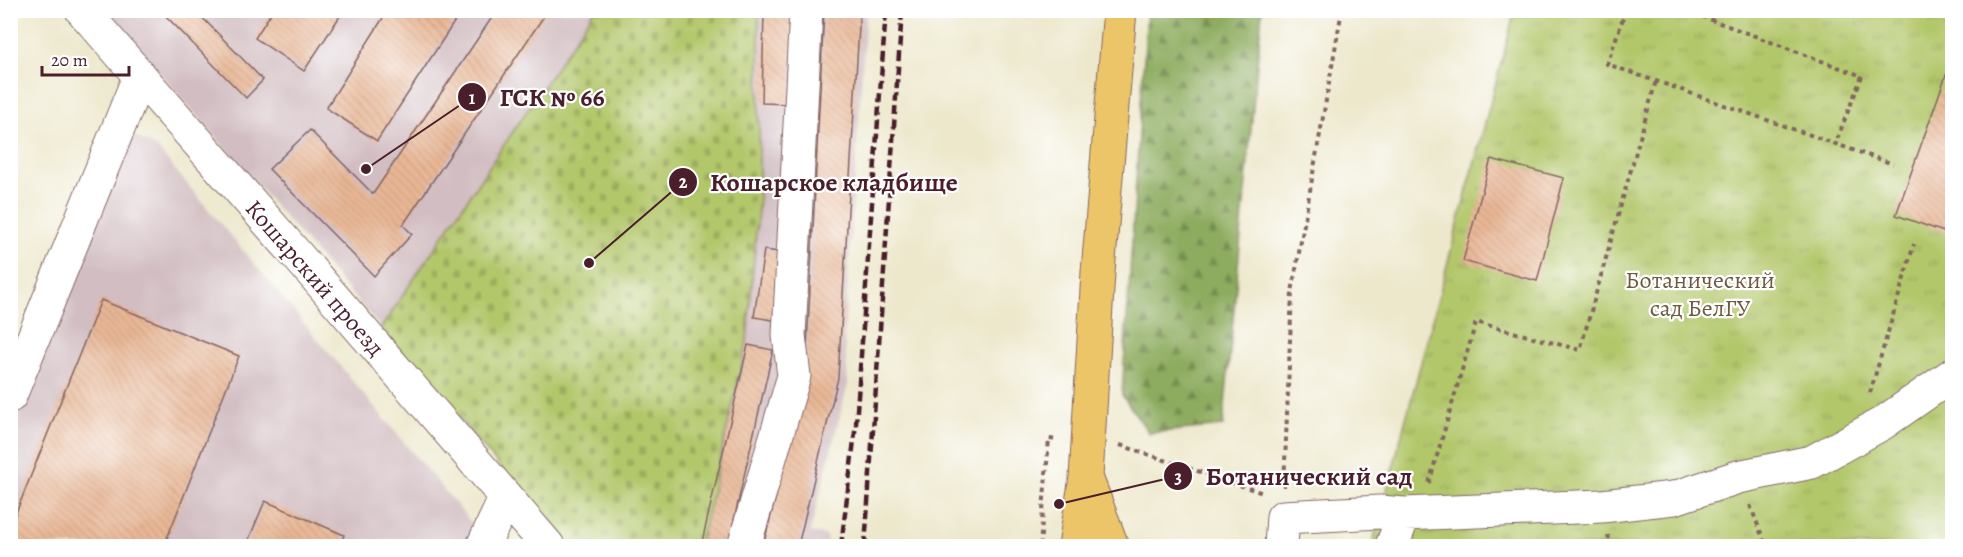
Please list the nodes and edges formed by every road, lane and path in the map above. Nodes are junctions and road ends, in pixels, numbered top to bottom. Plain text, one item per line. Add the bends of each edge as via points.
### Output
1 (82, 10) edge
2 (806, 10) edge
3 (1120, 10) edge
4 (1342, 10) edge
5 (1626, 10) edge
6 (1685, 10) edge
7 (139, 77) junction
8 (1656, 81) junction
9 (1835, 144) junction
10 (1893, 164) dead end
11 (1914, 244) dead end
12 (1953, 375) edge
13 (10, 396) edge
14 (1883, 423) junction
15 (1115, 443) dead end
16 (1738, 477) junction
17 (1086, 478) junction
18 (1429, 483) dead end
19 (506, 497) junction
20 (1404, 514) junction
21 (1282, 520) edge
22 (483, 546) edge
23 (548, 546) edge
24 (744, 546) edge
25 (1075, 546) edge
26 (1112, 546) edge
27 (1392, 546) edge
28 (1766, 546) edge

1 - 7 street, Кошарский проезд
2 - 24 street via 789,335 794,376
3 - 17 main road
4 - 21 path via 1292,292
5 - 8 path via 1607,64
6 - 9 path via 1862,76
7 - 13 street
7 - 19 street, Кошарский проезд
8 - 9 path
8 - 18 path via 1580,350 1476,322
9 - 10 path
11 - 14 path via 1869,395
12 - 14 street
14 - 16 street via 1812,462
15 - 21 path via 1267,495
16 - 20 street via 1674,498 1602,506
16 - 28 path
17 - 25 main road
17 - 26 main road
19 - 22 street
19 - 23 street, Кошарский проезд
20 - 21 street via 1380,512
20 - 27 street

